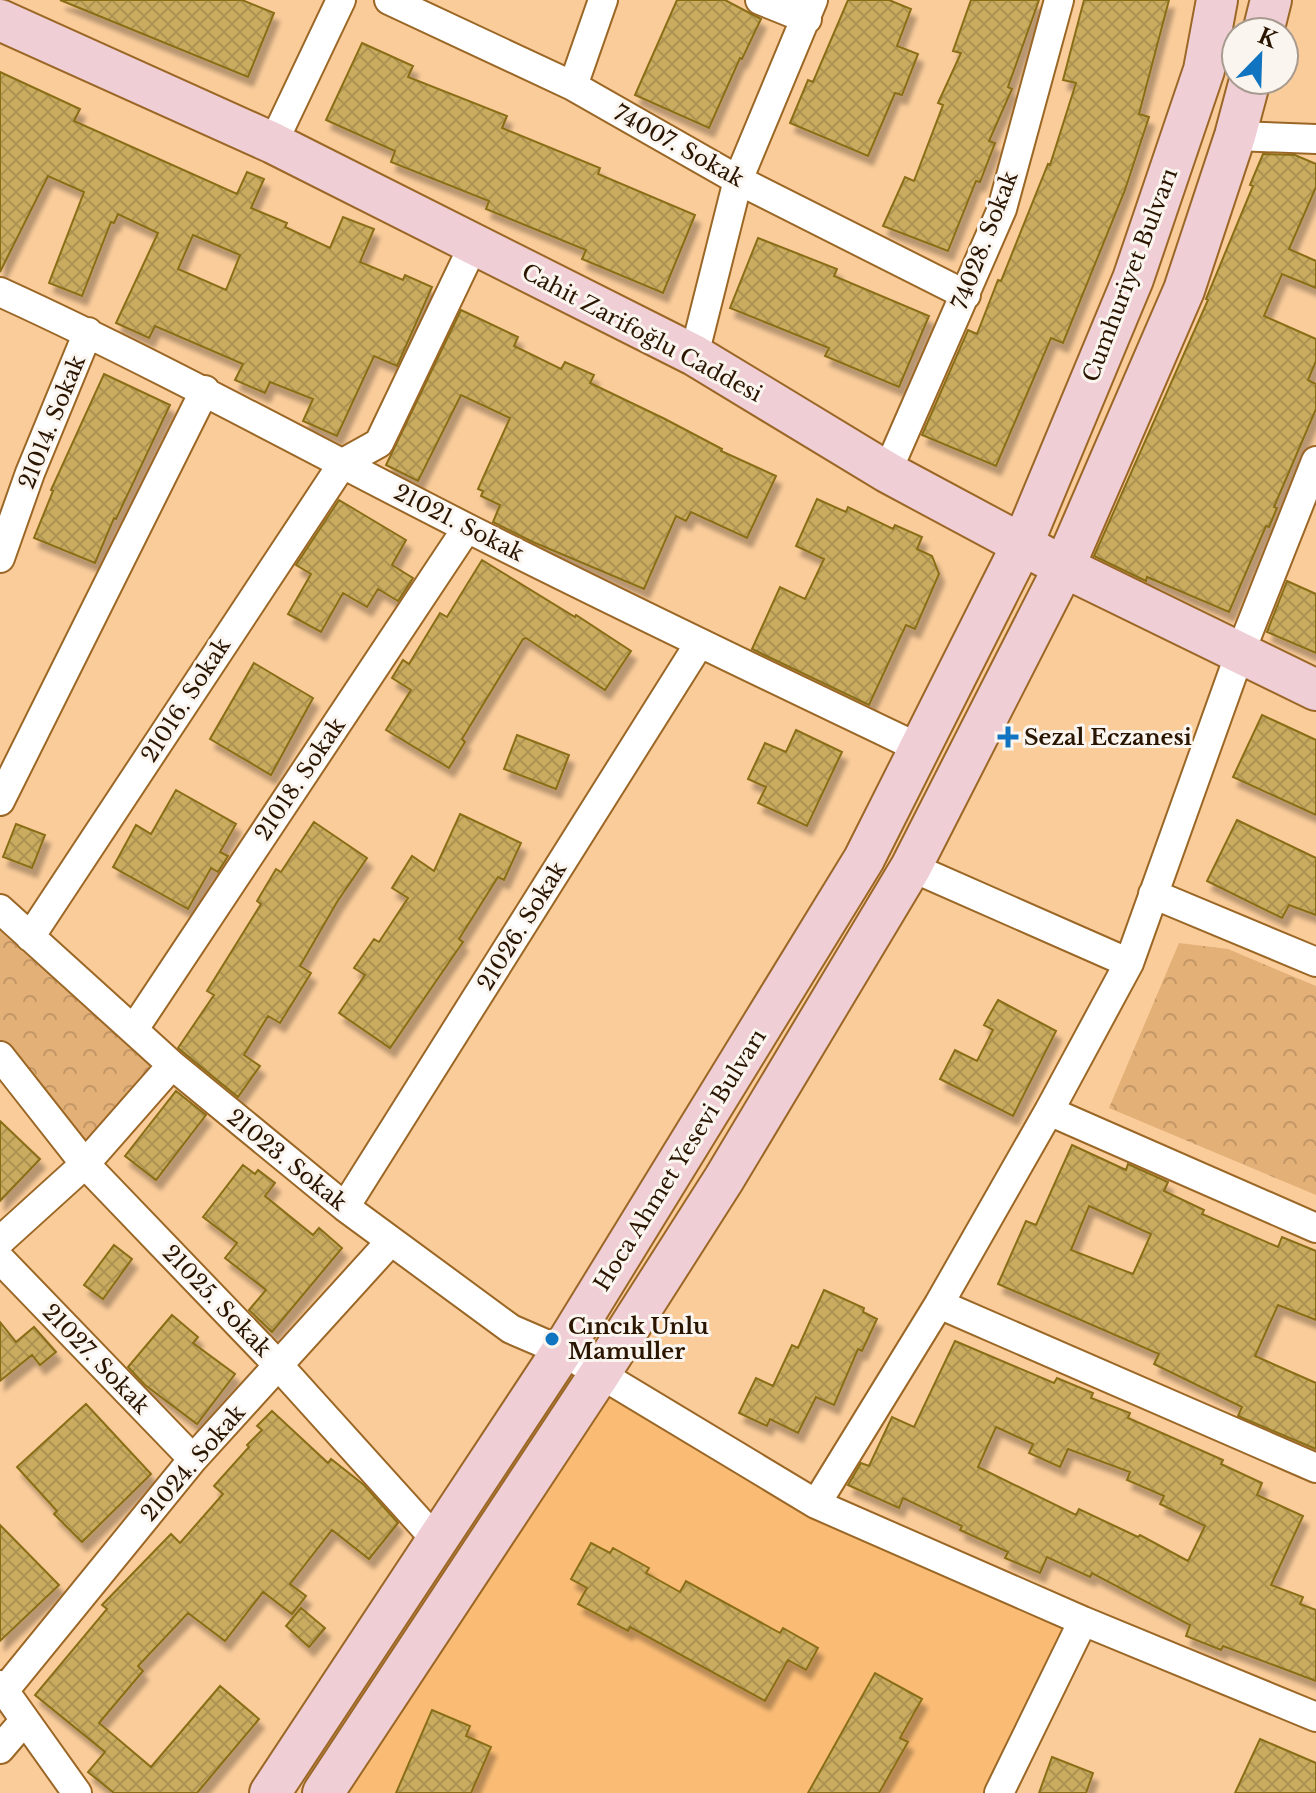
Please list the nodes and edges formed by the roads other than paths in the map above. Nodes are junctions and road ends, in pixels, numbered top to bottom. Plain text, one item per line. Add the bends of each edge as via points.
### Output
1 (341, 0) edge
2 (389, 0) edge
3 (603, 0) edge
4 (760, 0) edge
5 (1059, 0) edge
6 (1217, 0) edge
7 (810, 9) edge
8 (0, 20) edge
9 (573, 86) junction
10 (1246, 96) edge
11 (1235, 136) junction
12 (1316, 139) edge
13 (273, 143) junction
14 (738, 180) junction
15 (474, 244) junction
16 (0, 292) edge
17 (966, 295) junction
18 (88, 332) junction
19 (694, 355) junction
20 (205, 390) junction
21 (1316, 461) edge
22 (343, 463) junction
23 (887, 472) junction
24 (467, 528) junction
25 (1023, 543) junction
26 (0, 558) edge
27 (1064, 567) junction
28 (699, 644) junction
29 (1240, 653) junction
30 (1316, 690) edge
31 (921, 749) junction
32 (0, 801) edge
33 (911, 867) junction
34 (1153, 894) junction
35 (0, 909) edge
36 (30, 937) junction
37 (1316, 962) edge
38 (1129, 963) junction
39 (134, 1029) junction
40 (0, 1056) edge
41 (172, 1065) junction
42 (1049, 1111) junction
43 (85, 1164) junction
44 (345, 1207) junction
45 (1316, 1228) edge
46 (0, 1241) edge
47 (391, 1241) junction
48 (0, 1259) edge
49 (939, 1304) junction
50 (562, 1351) junction
51 (279, 1366) junction
52 (599, 1375) junction
53 (193, 1459) junction
54 (1316, 1468) edge
55 (816, 1504) junction
56 (438, 1542) junction
57 (1083, 1621) junction
58 (2, 1688) edge
59 (1316, 1717) edge
60 (24, 1721) junction
61 (0, 1749) edge
62 (77, 1793) edge
63 (270, 1793) edge
64 (323, 1793) edge
65 (999, 1793) edge

1 - 13 street
2 - 9 street, 74007. Sokak
3 - 9 street
4 - 7 street
5 - 17 street, 74028. Sokak via 1002,209
6 - 25 main road, Cumhuriyet Bulvarı via 1204,70 1133,279
7 - 14 street
8 - 13 main road, Cahit Zarifoğlu Caddesi
9 - 14 street, 74007. Sokak
10 - 11 main road
11 - 12 street
11 - 27 main road via 1184,290
13 - 15 main road, Cahit Zarifoğlu Caddesi
14 - 17 street, 74007. Sokak
14 - 19 street
15 - 19 main road, Cahit Zarifoğlu Caddesi
15 - 22 street via 379,443
16 - 18 street, 21021. Sokak
17 - 23 street, 74028. Sokak
18 - 20 street, 21021. Sokak
18 - 26 street, 21014. Sokak
19 - 23 main road, Cahit Zarifoğlu Caddesi
20 - 22 street, 21021. Sokak
20 - 32 street
21 - 29 street
22 - 24 street, 21021. Sokak
22 - 36 street, 21016. Sokak
23 - 25 main road, Cahit Zarifoğlu Caddesi
24 - 28 street, 21021. Sokak
24 - 39 street, 21018. Sokak
25 - 27 main road, Cahit Zarifoğlu Caddesi
25 - 31 main road, Hoca Ahmet Yesevi Bulvarı
27 - 29 main road, Cahit Zarifoğlu Caddesi
27 - 33 main road, Hoca Ahmet Yesevi Bulvarı
28 - 31 street, 21021. Sokak
28 - 44 street, 21026. Sokak
29 - 30 main road, Cahit Zarifoğlu Caddesi
29 - 34 street
31 - 50 main road, Hoca Ahmet Yesevi Bulvarı via 864,859
33 - 38 street
33 - 52 main road, Hoca Ahmet Yesevi Bulvarı
34 - 37 street
34 - 38 street
35 - 36 street, 21023. Sokak
36 - 39 street, 21023. Sokak
38 - 42 street
39 - 41 street, 21023. Sokak
40 - 43 street, 21025. Sokak
41 - 43 street
41 - 44 street, 21023. Sokak
42 - 45 street
42 - 49 street
43 - 46 street
43 - 51 street, 21025. Sokak
44 - 47 street, 21023. Sokak
47 - 50 street, 21023. Sokak via 511,1329
47 - 51 street, 21024. Sokak
48 - 53 street, 21027. Sokak
49 - 54 street
49 - 55 street
50 - 52 street, 21023. Sokak
50 - 56 main road, Hoca Ahmet Yesevi Bulvarı
51 - 53 street, 21024. Sokak
51 - 56 street, 21025. Sokak
52 - 55 street, 21023. Sokak
52 - 64 main road, Hoca Ahmet Yesevi Bulvarı
53 - 58 street, 21024. Sokak
55 - 57 street, 21023. Sokak
56 - 63 main road, Hoca Ahmet Yesevi Bulvarı
57 - 59 street, 21023. Sokak
57 - 65 street
58 - 60 street
60 - 61 street
60 - 62 street

